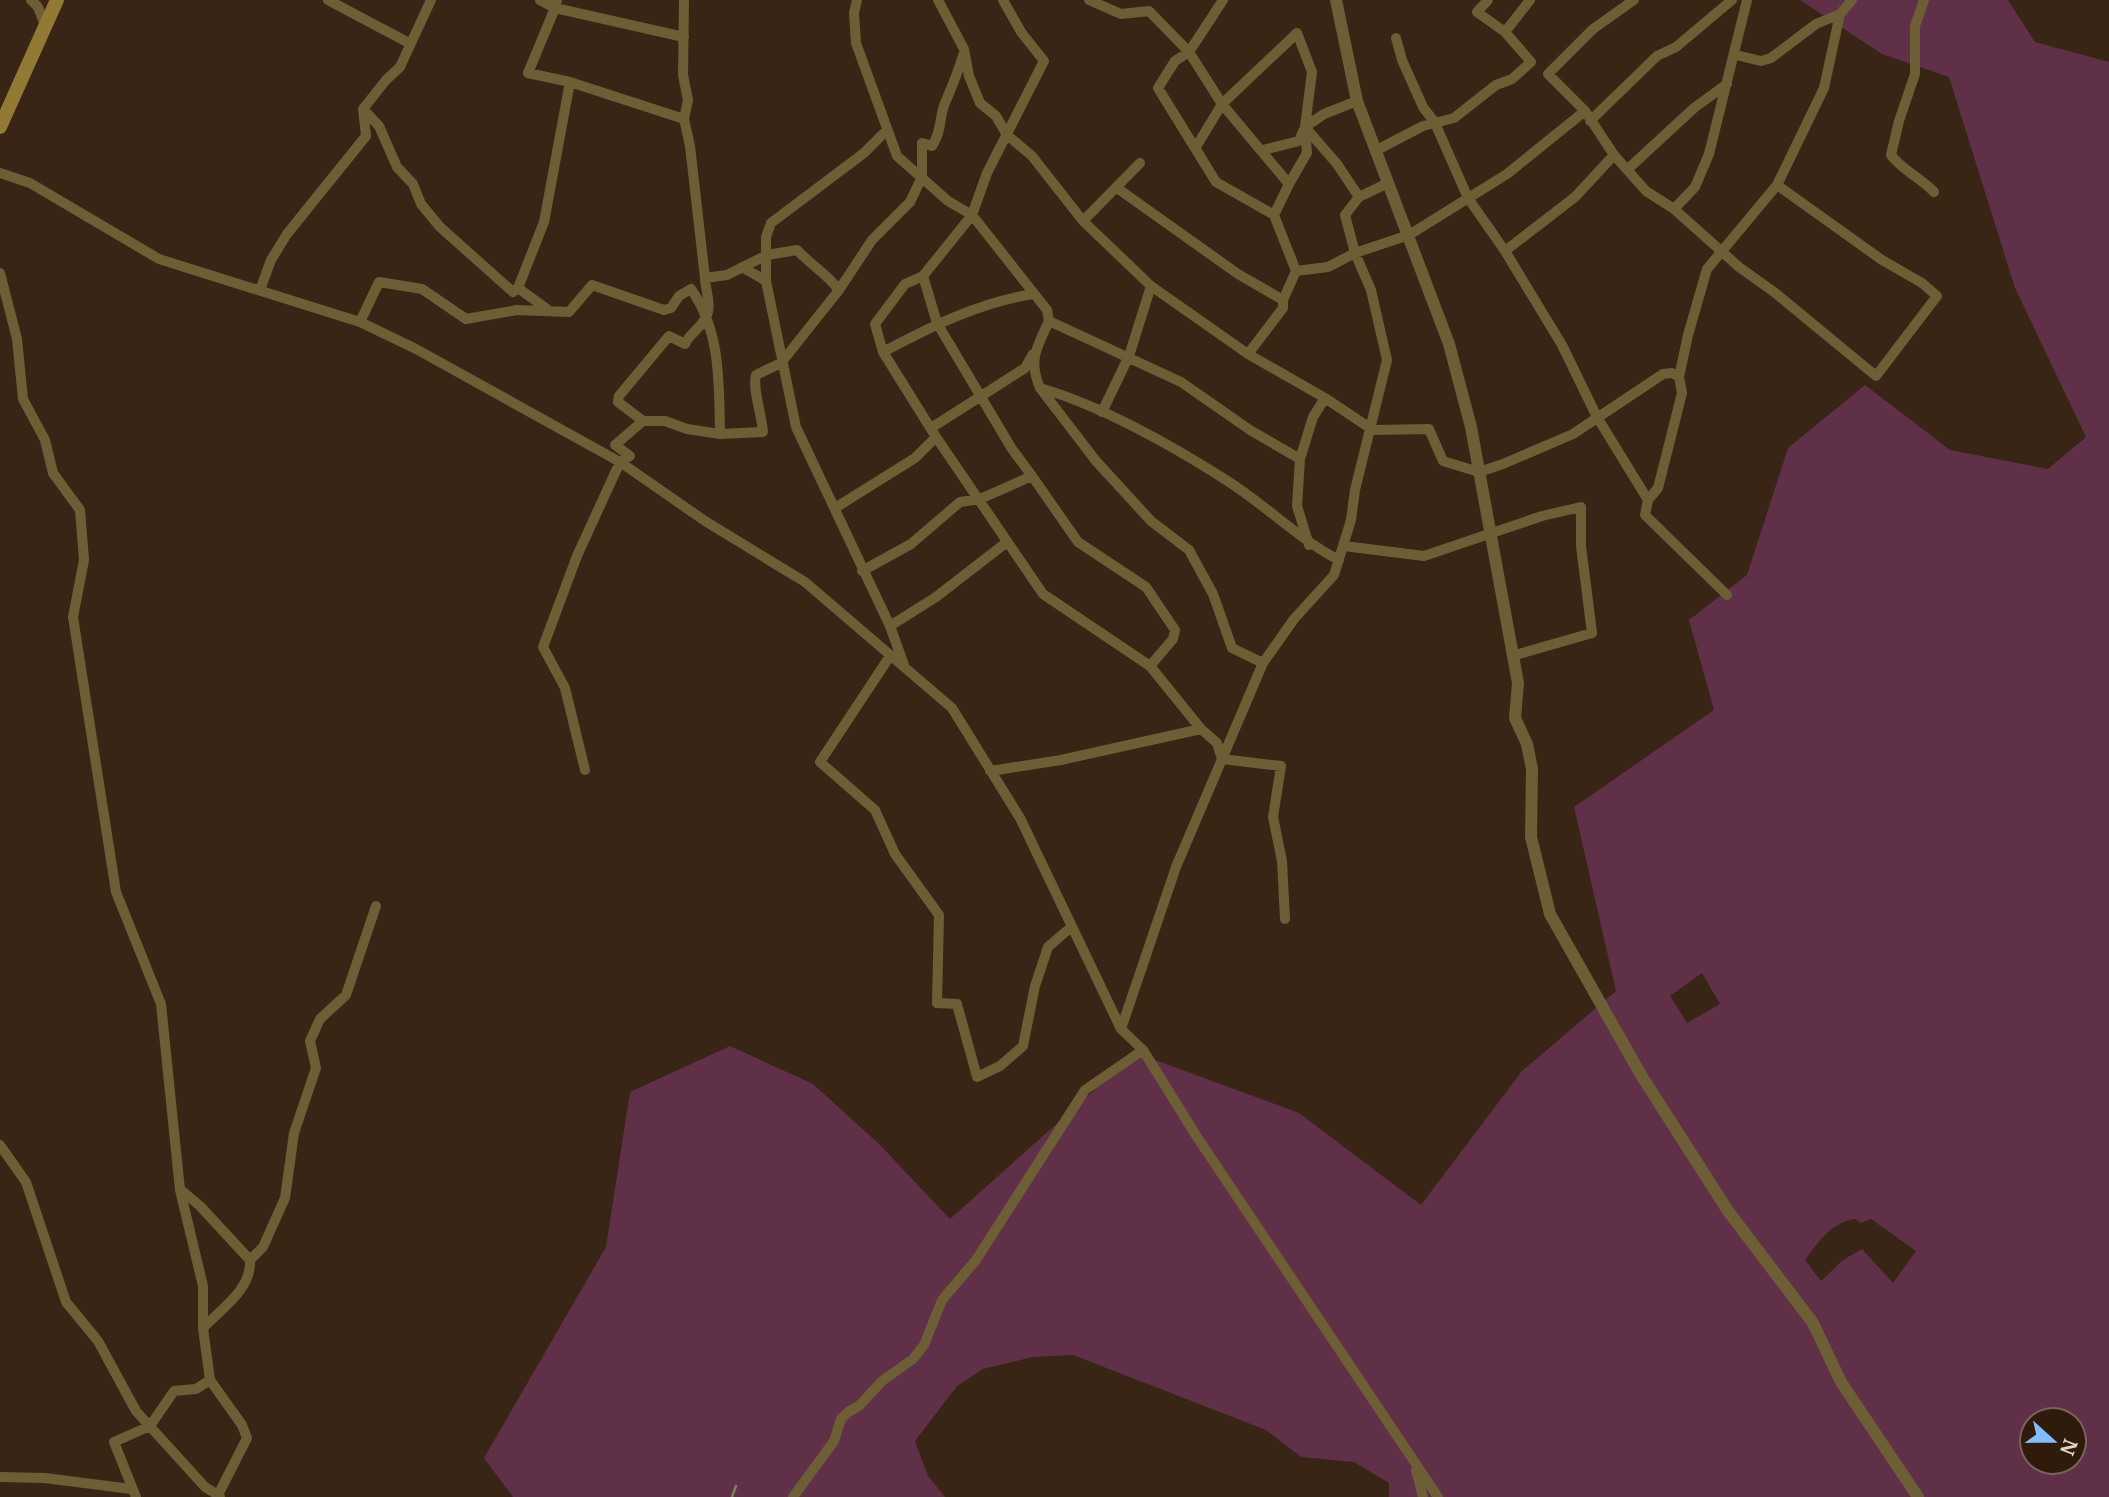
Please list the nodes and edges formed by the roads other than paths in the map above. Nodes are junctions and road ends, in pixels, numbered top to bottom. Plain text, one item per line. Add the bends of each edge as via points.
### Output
1 (31, 0) edge
2 (57, 0) edge
3 (328, 0) edge
4 (431, 0) edge
5 (540, 0) edge
6 (684, 0) edge
7 (858, 0) edge
8 (938, 0) edge
9 (1003, 0) edge
10 (1089, 0) edge
11 (1144, 0) edge
12 (1223, 0) edge
13 (1488, 0) edge
14 (1530, 0) edge
15 (1634, 0) edge
16 (1732, 0) edge
17 (1748, 0) edge
18 (1852, 0) edge
19 (1924, 0) edge
20 (1339, 1) edge
21 (556, 4) edge
22 (1149, 11) junction
23 (1840, 13) junction
24 (45, 26) junction
25 (1505, 32) junction
26 (684, 37) junction
27 (1396, 38) dead end
28 (409, 43) junction
29 (964, 49) junction
30 (1189, 52) junction
31 (1737, 55) junction
32 (570, 82) junction
33 (1727, 84) junction
34 (1357, 101) junction
35 (1222, 104) junction
36 (363, 109) junction
37 (1588, 116) junction
38 (684, 119) junction
39 (1435, 123) junction
40 (0, 127) edge
41 (1305, 127) junction
42 (887, 130) junction
43 (1007, 135) junction
44 (1196, 147) junction
45 (1263, 150) junction
46 (1376, 151) junction
47 (1614, 155) junction
48 (1140, 163) dead end
49 (1628, 169) junction
50 (0, 173) edge
51 (922, 177) junction
52 (1388, 183) junction
53 (1289, 184) junction
54 (1777, 185) junction
55 (1117, 188) junction
56 (1934, 192) dead end
57 (1359, 197) junction
58 (1468, 198) junction
59 (1674, 209) junction
60 (972, 215) junction
61 (1274, 215) junction
62 (1083, 221) junction
63 (1409, 235) junction
64 (1505, 251) junction
65 (1355, 253) junction
66 (1723, 253) junction
67 (767, 255) junction
68 (742, 267) junction
69 (1296, 271) junction
70 (0, 273) edge
71 (923, 276) junction
72 (705, 278) junction
73 (766, 281) junction
74 (1151, 286) junction
75 (518, 288) junction
76 (260, 290) junction
77 (839, 290) junction
78 (1033, 294) junction
79 (1283, 300) junction
80 (548, 309) junction
81 (704, 319) junction
82 (1049, 321) junction
83 (360, 322) junction
84 (937, 323) junction
85 (1035, 351) junction
86 (883, 352) junction
87 (1248, 354) junction
88 (1129, 355) junction
89 (781, 363) junction
90 (1679, 377) junction
91 (1040, 387) junction
92 (981, 397) junction
93 (1325, 398) junction
94 (1102, 412) junction
95 (1597, 417) junction
96 (643, 421) junction
97 (1373, 430) junction
98 (933, 432) junction
99 (720, 434) junction
100 (1300, 460) junction
101 (620, 462) junction
102 (1479, 472) junction
103 (1032, 476) junction
104 (980, 499) junction
105 (1648, 500) junction
106 (835, 508) junction
107 (1490, 535) junction
108 (1007, 542) junction
109 (1309, 545) junction
110 (1344, 546) junction
111 (1339, 560) junction
112 (862, 571) junction
113 (1727, 595) dead end
114 (890, 625) junction
115 (890, 656) junction
116 (1512, 656) junction
117 (1263, 663) junction
118 (904, 665) junction
119 (1150, 666) junction
120 (1201, 729) junction
121 (1222, 759) junction
122 (585, 770) dead end
123 (990, 771) junction
124 (376, 906) dead end
125 (1285, 919) dead end
126 (1070, 928) junction
127 (1121, 1029) junction
128 (1143, 1050) junction
129 (0, 1145) edge
130 (180, 1190) junction
131 (250, 1260) junction
132 (202, 1328) junction
133 (210, 1380) junction
134 (150, 1426) junction
135 (1413, 1459) junction
136 (0, 1477) edge
137 (134, 1493) edge
138 (219, 1496) edge
139 (793, 1497) edge
140 (1423, 1497) edge
141 (1438, 1497) edge
142 (1918, 1497) edge

1 - 24 street
2 - 24 main road
3 - 28 street
4 - 28 street
5 - 21 street
6 - 26 street
7 - 42 street via 856,43
8 - 29 street
9 - 43 street via 1044,61
10 - 22 street via 1121,14
11 - 22 street
12 - 30 street
13 - 25 street via 1477,12
14 - 25 street
15 - 37 street via 1593,29 1548,74
16 - 37 street
17 - 31 street
18 - 23 street
19 - 56 street via 1916,26 1915,74 1891,155
20 - 34 street
21 - 26 street
21 - 32 street via 528,74
22 - 30 street
23 - 31 street via 1816,24 1771,58 1761,61
23 - 54 street via 1824,88
24 - 40 main road
25 - 39 street via 1531,62 1454,118
26 - 38 street via 688,100
27 - 39 street via 1423,107
28 - 36 street via 400,67
29 - 43 street via 981,103
29 - 51 street via 952,93 945,102 939,137 932,146 922,143
30 - 35 street
30 - 44 street via 1175,61 1158,88 1184,135
31 - 33 street
32 - 38 street
32 - 75 street via 544,222
33 - 49 street via 1694,107
33 - 59 street via 1696,187
34 - 41 street
34 - 46 street
35 - 41 street via 1297,33 1312,72
35 - 44 street
35 - 45 street
36 - 75 street via 379,126 397,167 440,228 513,292
36 - 76 street via 366,136 287,234
37 - 47 street
37 - 58 street
38 - 72 street
39 - 46 street
39 - 58 street
41 - 45 street via 1299,141
41 - 53 street via 1307,153
41 - 57 street
42 - 51 street via 897,156
42 - 67 street via 771,223
43 - 60 street
43 - 62 street via 1032,156
44 - 61 street via 1216,182
45 - 53 street
46 - 52 street
47 - 49 street
47 - 64 street via 1575,197
48 - 55 street
49 - 59 street via 1646,191
50 - 76 street via 30,183 159,259
51 - 60 street
51 - 77 street via 910,202 872,240
52 - 57 street
52 - 63 street
53 - 61 street
54 - 66 street
54 - 66 street via 1937,296 1876,376
55 - 62 street
55 - 79 street via 1238,274
57 - 65 street via 1345,215
58 - 63 street
58 - 64 street
59 - 66 street
60 - 71 street
60 - 78 street
61 - 69 street
62 - 74 street
63 - 65 street
63 - 102 street via 1449,344
64 - 95 street via 1562,345
65 - 69 street via 1328,267
65 - 97 street via 1371,290 1388,360
66 - 90 street via 1707,269
67 - 68 street
67 - 73 street
67 - 77 street via 797,250
68 - 72 street
68 - 73 street
69 - 79 street
70 - 130 street via 17,339 23,399 45,440 54,473 80,510 84,559 73,617 116,892 160,1004
71 - 84 street
71 - 86 street via 905,284 875,324
72 - 81 street via 709,312
73 - 89 street
74 - 87 street
74 - 88 street
75 - 80 street
76 - 83 street
77 - 89 street
78 - 82 street via 1047,310
78 - 84 street via 992,301
79 - 87 street via 1283,308
80 - 81 street via 569,312 592,285 664,310 691,289 701,303
80 - 83 street via 466,319 422,289 379,282
81 - 96 street via 685,344 669,336 619,397 618,402
81 - 99 street via 716,346
82 - 85 street
82 - 88 street
83 - 101 street
84 - 86 street
84 - 92 street
85 - 91 street via 1033,371
85 - 92 street via 1025,369
86 - 98 street
87 - 93 street
88 - 94 street
88 - 100 street via 1181,382
89 - 99 street via 754,380 763,432
89 - 106 street via 796,427
90 - 95 street via 1663,374
90 - 105 street via 1682,393 1658,488
91 - 94 street
91 - 117 street via 1150,522 1189,550 1213,594 1232,648
92 - 98 street
92 - 103 street
93 - 97 street
93 - 100 street via 1313,417
94 - 109 street via 1226,480
95 - 102 street via 1573,435
95 - 105 street
96 - 99 street via 665,421
96 - 101 street via 615,445 630,456
97 - 102 street via 1429,429 1443,461
97 - 110 street
98 - 104 street
98 - 106 street via 915,458
100 - 109 street via 1297,506
101 - 115 street via 805,582
101 - 122 street via 577,556 543,647 565,688
102 - 107 street
103 - 104 street
103 - 119 street via 1078,542 1146,587 1175,630
104 - 108 street
104 - 112 street via 960,502 911,544
105 - 113 street via 1645,515
106 - 112 street
107 - 110 street via 1424,556
107 - 116 street
107 - 116 street via 1581,507 1592,633
108 - 114 street via 936,597
108 - 119 street via 1043,594
109 - 111 street
110 - 111 street
111 - 117 street via 1334,575 1294,619
112 - 114 street
114 - 118 street
115 - 118 street
115 - 126 street via 820,762 875,810 895,854 939,915 937,1003 957,1004 977,1077 1000,1066 1023,1046 1048,947
116 - 142 street via 1518,683 1515,718 1532,769 1531,837 1550,915 1641,1074 1728,1211 1814,1323 1848,1392
117 - 121 street
118 - 123 street via 952,708
119 - 120 street
120 - 121 street via 1217,743
120 - 123 street
121 - 125 street via 1281,766 1273,817 1282,861
121 - 127 street via 1176,867
123 - 126 street via 1020,818
124 - 131 street via 346,995 320,1019 310,1041 316,1068 294,1133 285,1198 263,1247
126 - 127 street
127 - 128 street
128 - 135 street
128 - 139 street via 1085,1090 976,1260 942,1300 924,1345 848,1412 834,1441
129 - 134 street via 26,1182 66,1302 99,1341 136,1411
130 - 131 street
130 - 132 street via 203,1286
131 - 132 street via 244,1286
132 - 133 street
133 - 134 street via 196,1390 174,1391
133 - 138 street via 247,1438
134 - 137 street via 114,1442
134 - 138 street via 205,1487
135 - 140 street
135 - 141 street
136 - 137 street via 45,1478

